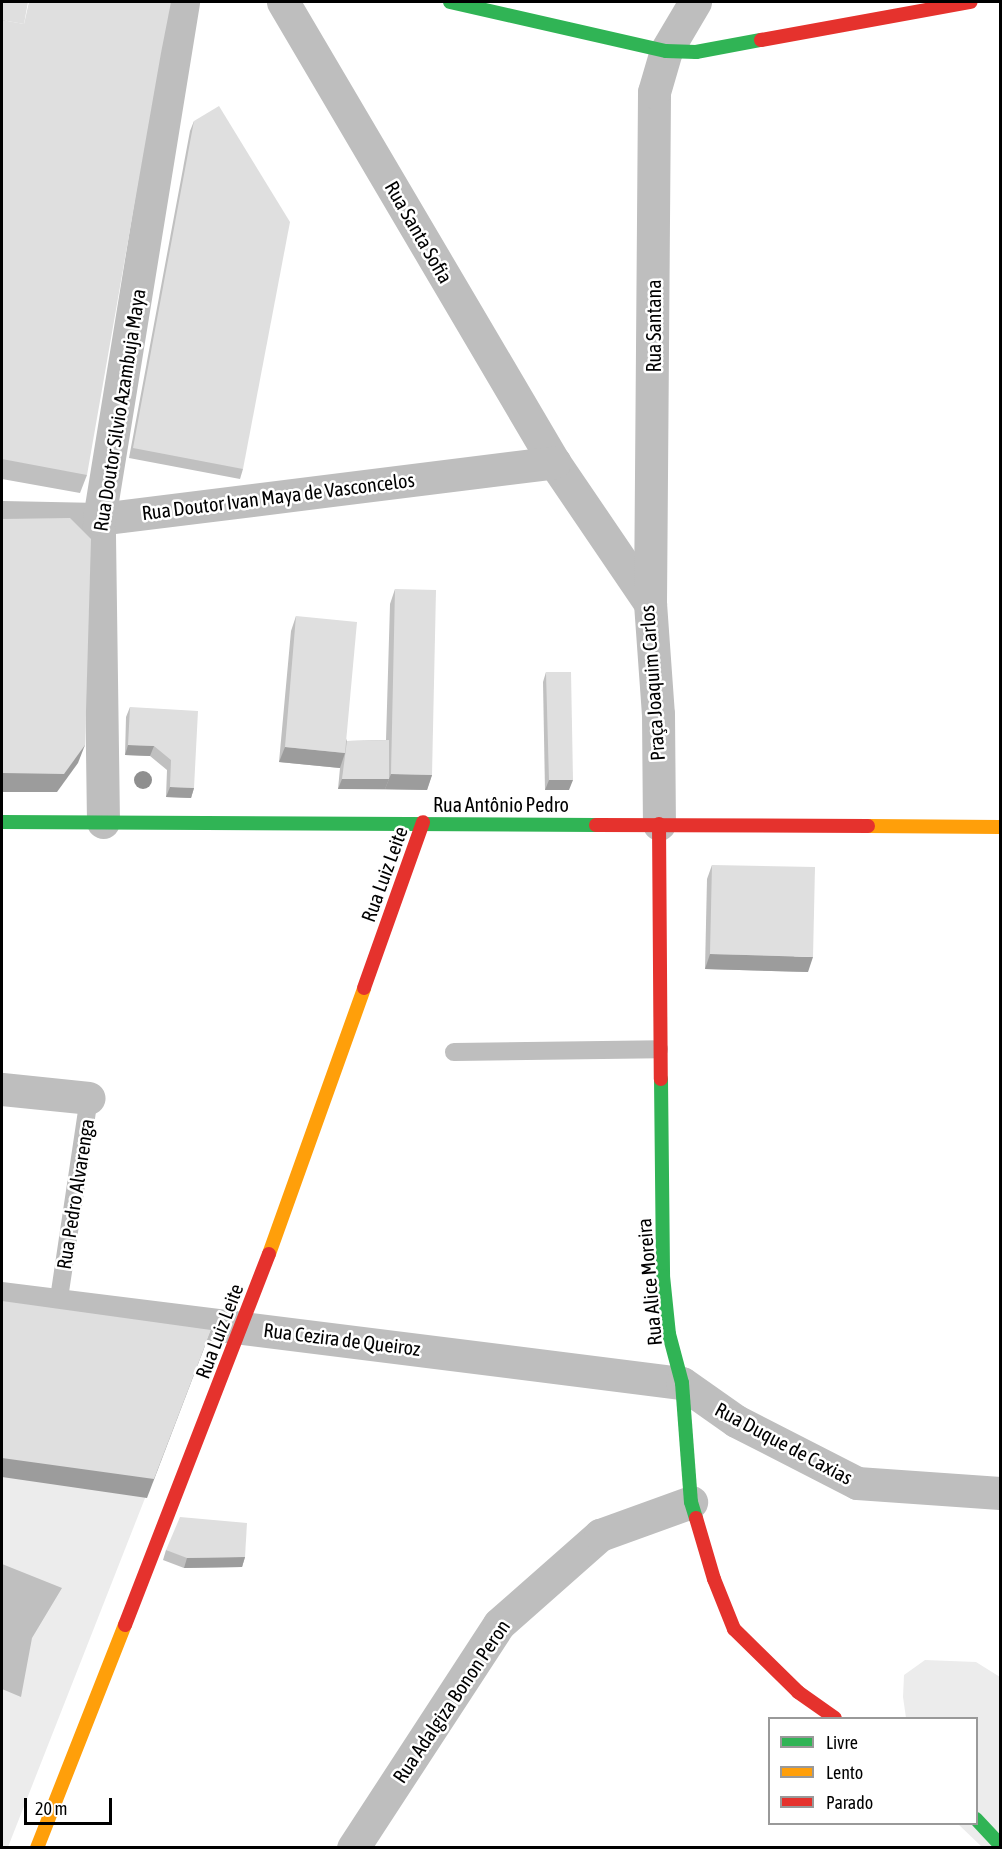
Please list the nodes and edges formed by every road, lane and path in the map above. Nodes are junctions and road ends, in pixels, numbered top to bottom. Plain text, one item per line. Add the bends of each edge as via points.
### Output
1 (183, 2) edge
2 (284, 2) edge
3 (450, 2) edge
4 (695, 2) edge
5 (971, 2) edge
6 (511, 8) edge
7 (666, 51) junction
8 (554, 462) junction
9 (2, 517) edge
10 (99, 519) junction
11 (650, 603) junction
12 (2, 822) edge
13 (103, 822) junction
14 (423, 822) junction
15 (659, 824) junction
16 (1000, 827) edge
17 (659, 1049) junction
18 (454, 1052) dead end
19 (2, 1089) edge
20 (89, 1098) joint
21 (2, 1298) edge
22 (58, 1305) junction
23 (243, 1326) junction
24 (682, 1383) junction
25 (1000, 1493) edge
26 (691, 1502) junction
27 (832, 1717) edge
28 (979, 1821) edge
29 (1000, 1845) edge
30 (37, 1848) edge
31 (353, 1848) edge

1 - 10 street, Rua Doutor Silvio Azambuja Maya
2 - 8 street, Rua Santa Sofia
3 - 6 street
4 - 7 street, Rua Santana
5 - 7 street via 696,52
6 - 7 street
7 - 11 street, Rua Santana via 654,92
8 - 10 street, Rua Doutor Ivan Maya de Vasconcelos
8 - 11 street, Praça Joaquim Carlos
9 - 10 street, Rua Doutor Ivan Maya de Vasconcelos
10 - 13 street, Rua Doutor Silvio Azambuja Maya
11 - 15 street, Praça Joaquim Carlos via 658,714
12 - 13 street, Rua Antônio Pedro
13 - 14 street, Rua Antônio Pedro
14 - 15 street, Rua Antônio Pedro
14 - 23 street, Rua Luiz Leite
15 - 16 street, Rua Antônio Pedro
15 - 17 street, Rua Alice Moreira
17 - 18 lane
17 - 24 street, Rua Alice Moreira via 663,1276 669,1334
19 - 20 street, Rua Pedro Alvarenga
20 - 22 lane, Rua Pedro Alvarenga
21 - 22 street, Rua Cezira de Queiroz
22 - 23 street, Rua Cezira de Queiroz
23 - 24 street, Rua Cezira de Queiroz
23 - 30 street, Rua Luiz Leite
24 - 25 street, Rua Duque de Caxias via 736,1420 857,1484
24 - 26 street, Rua Alice Moreira
26 - 27 street, Rua Alice Moreira via 734,1629 798,1692
26 - 31 street, Rua Adalgiza Bonon Peron via 600,1535 499,1624
28 - 29 street

